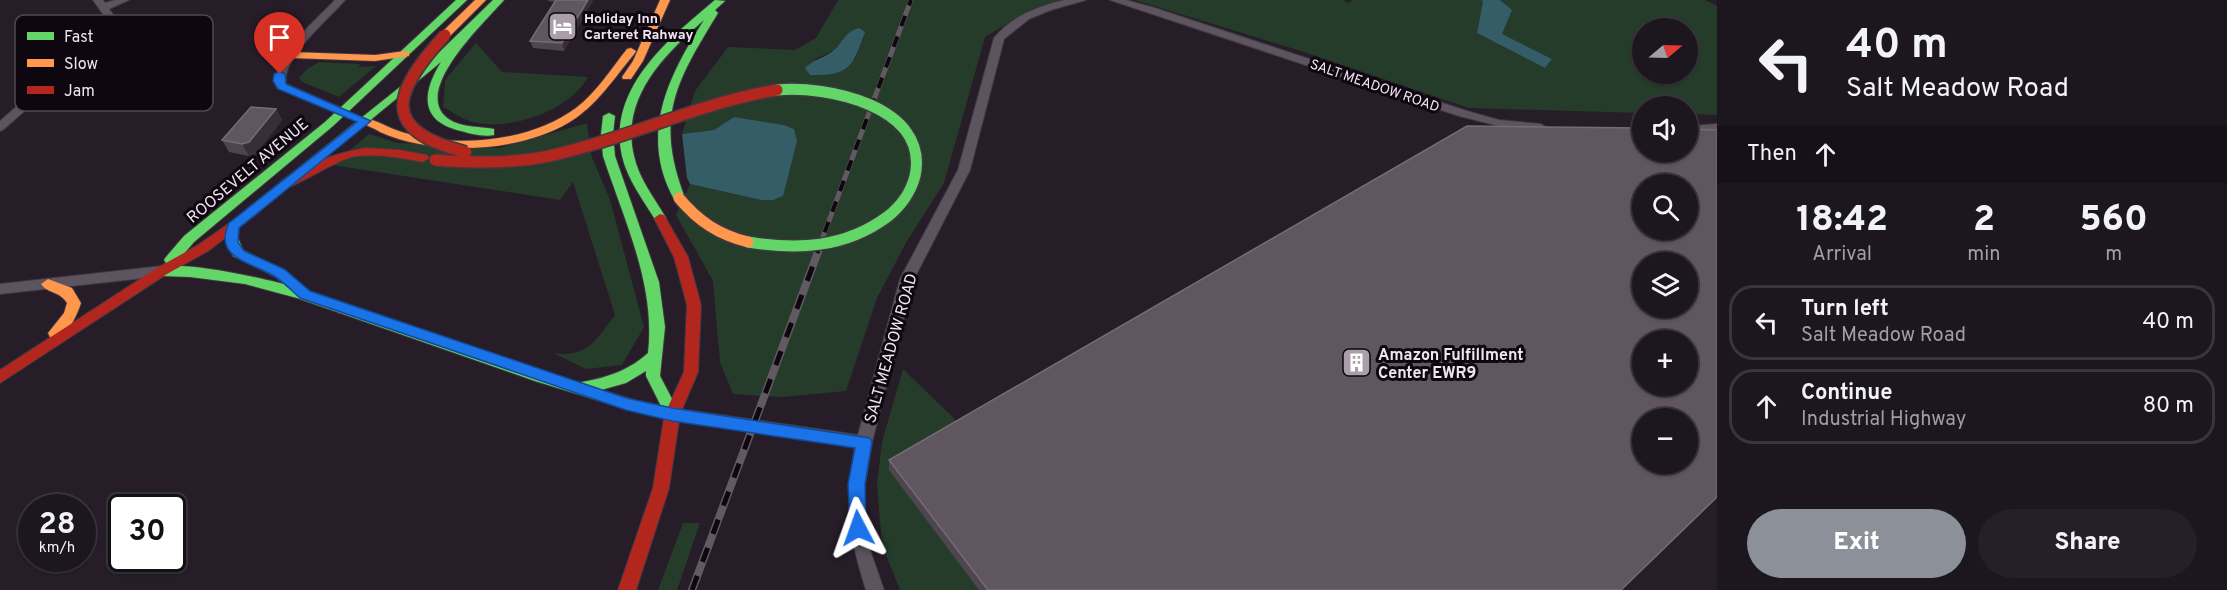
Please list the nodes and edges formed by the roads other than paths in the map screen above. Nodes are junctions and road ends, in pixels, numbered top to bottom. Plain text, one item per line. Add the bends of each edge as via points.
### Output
1 (124, 0) edge
2 (340, 0) edge
3 (462, 0) edge
4 (481, 0) edge
5 (499, 0) edge
6 (665, 0) edge
7 (1081, 0) edge
8 (1115, 0) edge
9 (721, 1) edge
10 (101, 4) edge
11 (655, 23) junction
12 (472, 29) junction
13 (405, 54) junction
14 (292, 55) junction
15 (600, 87) junction
16 (707, 104) junction
17 (18, 111) edge
18 (342, 112) junction
19 (366, 121) junction
20 (0, 127) edge
21 (1556, 128) edge
22 (1717, 128) edge
23 (1698, 129) edge
24 (283, 186) junction
25 (233, 226) junction
26 (162, 271) junction
27 (48, 284) junction
28 (0, 289) edge
29 (305, 294) junction
30 (656, 354) junction
31 (19, 365) junction
32 (0, 377) edge
33 (578, 389) junction
34 (672, 414) junction
35 (864, 442) junction
36 (627, 590) edge
37 (875, 590) edge

1 - 10 street
2 - 14 street
3 - 13 main road, ROOSEVELT AVENUE
4 - 16 main road, bridge via 445,35 406,84 402,99 404,115 412,129 425,139 443,147 477,152 528,149
5 - 12 main road, ROOSEVELT AVENUE
6 - 11 main road
7 - 35 street, SALT MEADOW ROAD via 1023,19 997,43 964,170 907,279
8 - 21 street, SALT MEADOW ROAD via 1470,116 1509,125
9 - 16 main road, bridge via 676,80 661,126 664,164 679,198 695,217 727,236 765,246 794,247 836,241 872,227 901,205 913,186 918,166 910,137 889,114 859,98 823,90 786,89
9 - 34 main road via 671,42 638,86 626,120 628,155 681,257 693,297 691,372
11 - 15 main road
11 - 30 main road via 616,98 608,121 607,145 652,282 658,327
12 - 15 main road via 441,69 430,93 436,113 459,127 503,132 539,125 573,109
12 - 19 main road, ROOSEVELT AVENUE
13 - 14 main road via 375,58
13 - 18 main road, ROOSEVELT AVENUE
14 - 18 street via 280,74 281,86
15 - 19 main road via 589,103 570,117 535,133 504,140 425,141
16 - 24 main road, bridge via 549,155 500,163 358,150 329,159
17 - 20 street
18 - 19 main road
18 - 26 main road, ROOSEVELT AVENUE via 189,239
19 - 24 main road, ROOSEVELT AVENUE
22 - 23 street
24 - 25 main road, ROOSEVELT AVENUE
25 - 26 main road, ROOSEVELT AVENUE
25 - 29 main road via 232,242 239,255 279,272
26 - 27 street
26 - 29 main road via 222,273
26 - 31 main road, ROOSEVELT AVENUE
27 - 28 street
27 - 31 main road via 67,292 74,303 70,315 62,328
29 - 33 main road
30 - 33 main road via 623,381
30 - 34 main road via 653,376
31 - 32 main road, ROOSEVELT AVENUE
33 - 34 main road
34 - 35 street, SALT MEADOW ROAD
34 - 36 main road via 661,488
35 - 37 street, SALT MEADOW ROAD via 856,507 862,550

